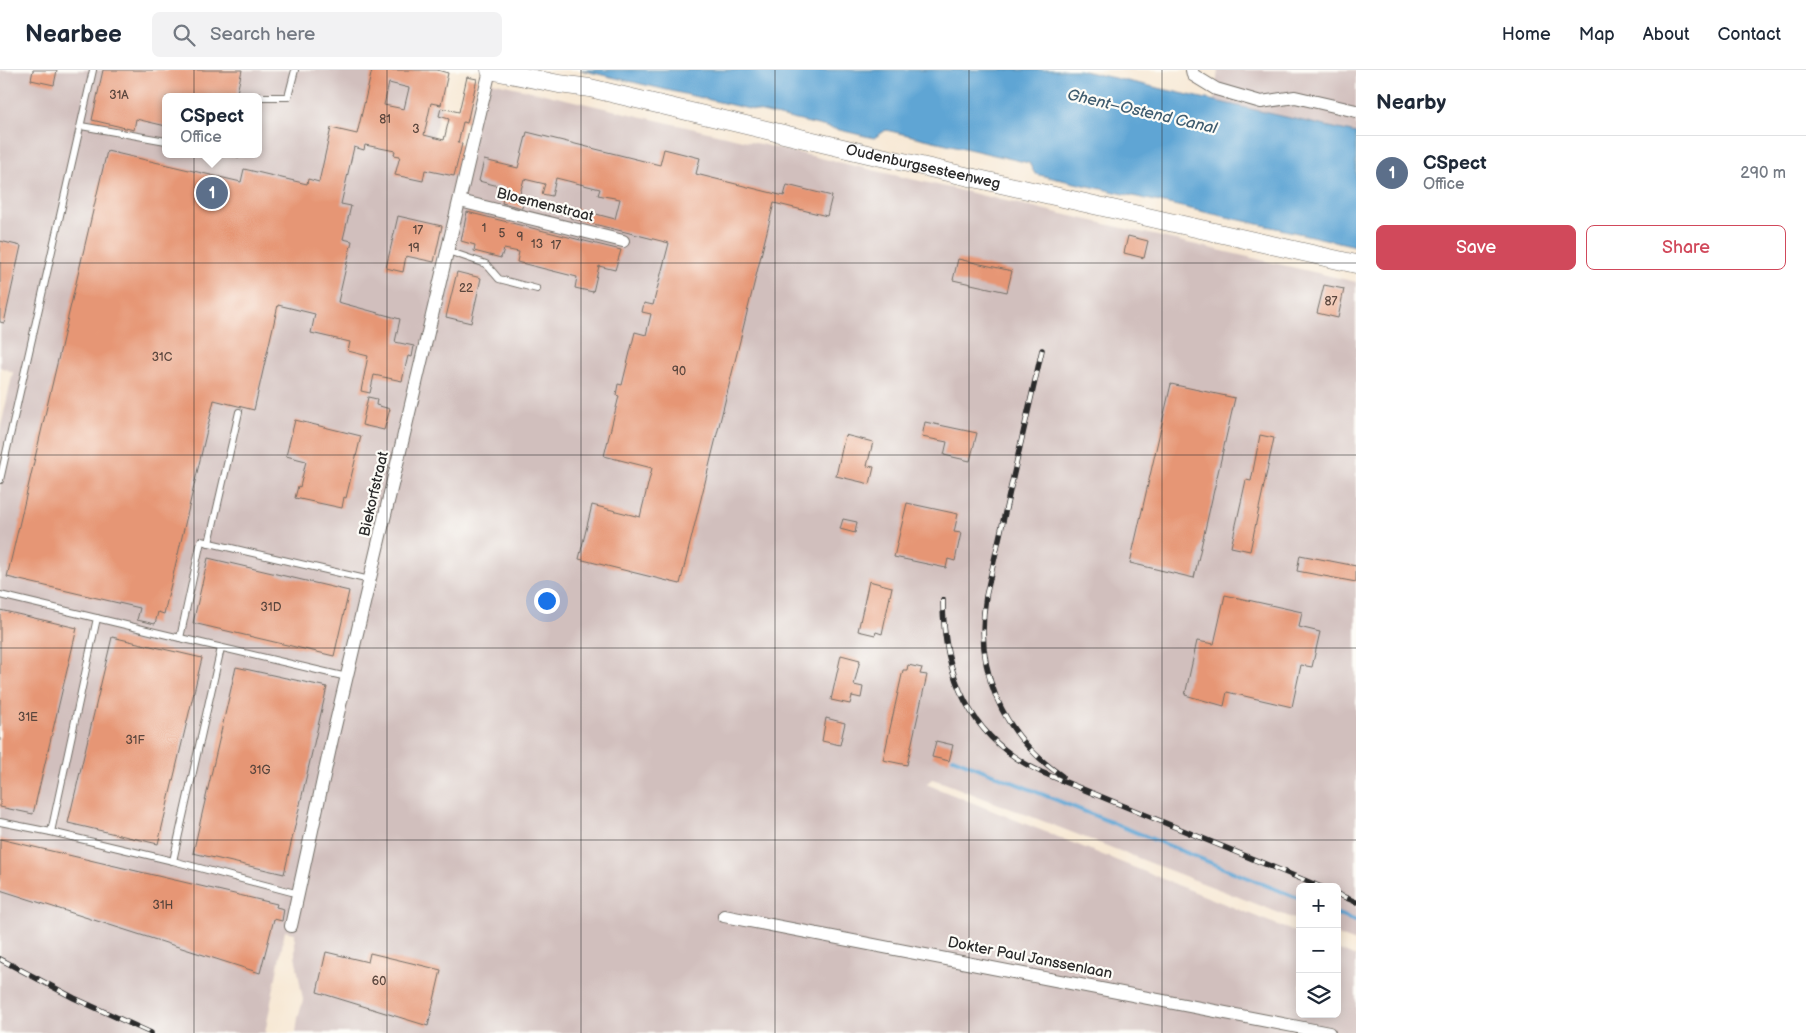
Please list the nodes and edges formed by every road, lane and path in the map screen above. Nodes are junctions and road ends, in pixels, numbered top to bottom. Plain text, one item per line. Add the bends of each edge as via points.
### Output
1 (94, 70) edge
2 (295, 70) edge
3 (490, 70) edge
4 (1192, 70) edge
5 (262, 97) edge
6 (1356, 111) edge
7 (81, 126) junction
8 (162, 140) edge
9 (460, 201) junction
10 (623, 241) dead end
11 (448, 251) junction
12 (1356, 264) edge
13 (538, 289) dead end
14 (239, 412) dead end
15 (0, 480) edge
16 (209, 543) junction
17 (370, 580) junction
18 (0, 595) edge
19 (97, 618) junction
20 (180, 638) junction
21 (221, 648) junction
22 (347, 677) junction
23 (0, 822) edge
24 (51, 832) junction
25 (173, 861) junction
26 (299, 894) junction
27 (724, 916) dead end
28 (291, 926) dead end
29 (1329, 1033) edge

1 - 7 lane
2 - 5 lane via 288,97
3 - 9 street, Biekorfstraat
3 - 12 street, Oudenburgsesteenweg via 590,88
4 - 6 street via 1193,75 1216,89 1253,100 1295,97
7 - 8 lane
7 - 15 lane
9 - 10 street, Bloemenstraat
9 - 11 street, Biekorfstraat
11 - 13 lane via 486,264 499,279
11 - 17 street, Biekorfstraat
14 - 16 lane
16 - 17 lane
16 - 20 lane via 201,542
17 - 22 street, Biekorfstraat
18 - 19 lane
19 - 20 lane
19 - 24 lane
20 - 21 lane
21 - 22 lane
21 - 25 lane
22 - 26 street, Biekorfstraat
23 - 24 lane
24 - 25 lane
25 - 26 lane
26 - 28 street, Biekorfstraat
27 - 29 street, Dokter Paul Janssenlaan

